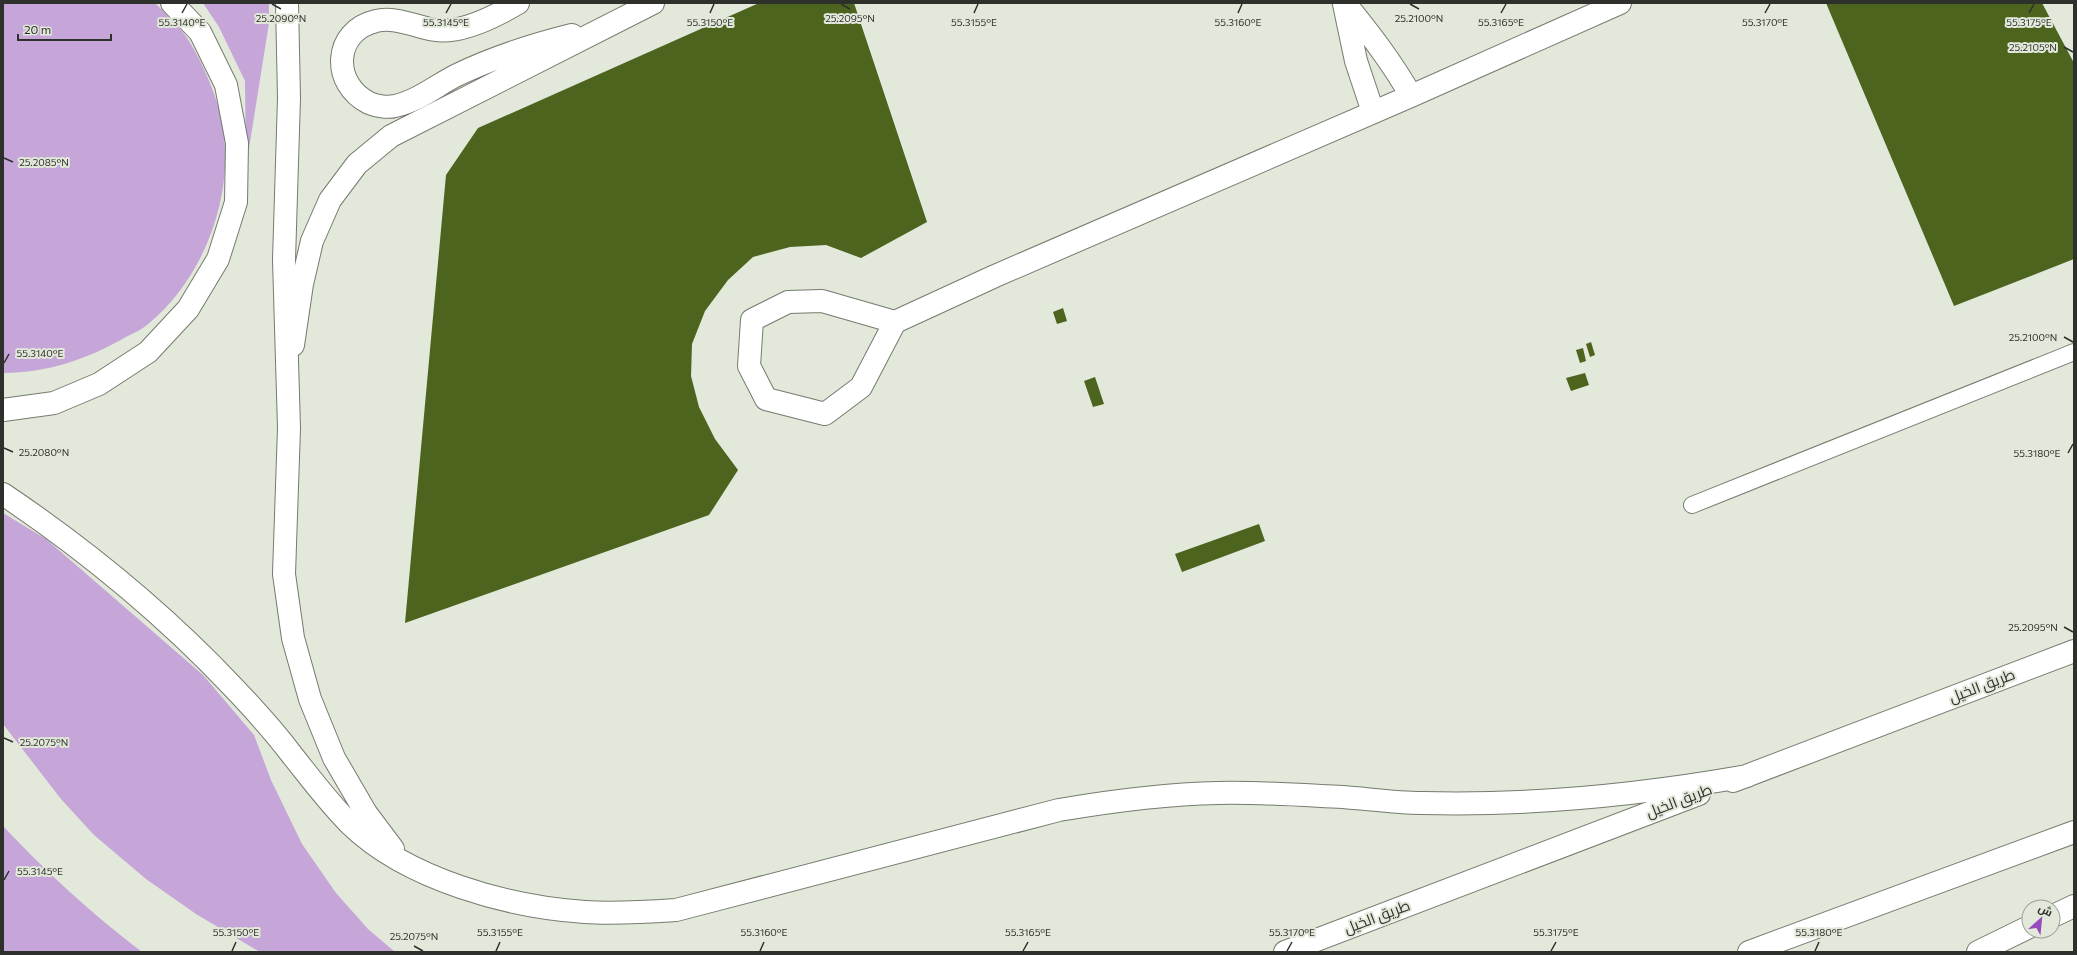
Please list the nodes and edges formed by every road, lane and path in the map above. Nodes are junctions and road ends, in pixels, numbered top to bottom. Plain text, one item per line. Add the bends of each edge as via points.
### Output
1 (172, 3) edge
2 (287, 3) edge
3 (518, 3) edge
4 (653, 3) edge
5 (1344, 3) edge
6 (1620, 3) edge
7 (612, 25) junction
8 (1410, 96) junction
9 (1373, 112) junction
10 (895, 322) junction
11 (2074, 352) edge
12 (3, 410) edge
13 (289, 428) junction
14 (3, 494) edge
15 (1692, 505) dead end
16 (2074, 652) edge
17 (1747, 776) junction
18 (2074, 832) edge
19 (405, 864) junction
20 (2074, 906) edge
21 (2061, 912) edge
22 (2021, 931) edge
23 (1285, 952) edge
24 (1749, 952) edge
25 (1978, 952) edge

1 - 12 main road via 200,32 226,85 236,143 236,202 218,258 188,309 148,352 99,384 54,404
2 - 13 main road via 289,98 284,260
3 - 7 main road via 470,26 437,30 395,21 370,23 358,29 346,44 341,63 346,82 357,97 375,106 394,106 413,100 494,58 533,45
4 - 7 main road
5 - 8 main road via 1382,48
5 - 9 main road via 1356,61
6 - 8 main road
7 - 13 main road via 391,136 357,164 330,200 312,241 294,328
8 - 9 main road
9 - 10 main road
10 - 10 main road via 822,301 788,302 752,320 749,366 766,399 825,414 861,387
11 - 15 lane
13 - 19 main road via 284,574 293,638 310,699 334,758 366,813
14 - 19 main road via 106,568 166,620 252,708 353,827
16 - 17 main road, طريق الخيل
17 - 19 main road via 1620,796 1517,803 1422,803 1342,797 1219,793 1175,794 1117,800 1059,810 676,910 591,912 537,905 492,896 447,882
17 - 23 main road, طريق الخيل
18 - 24 main road
20 - 21 main road
22 - 25 main road

